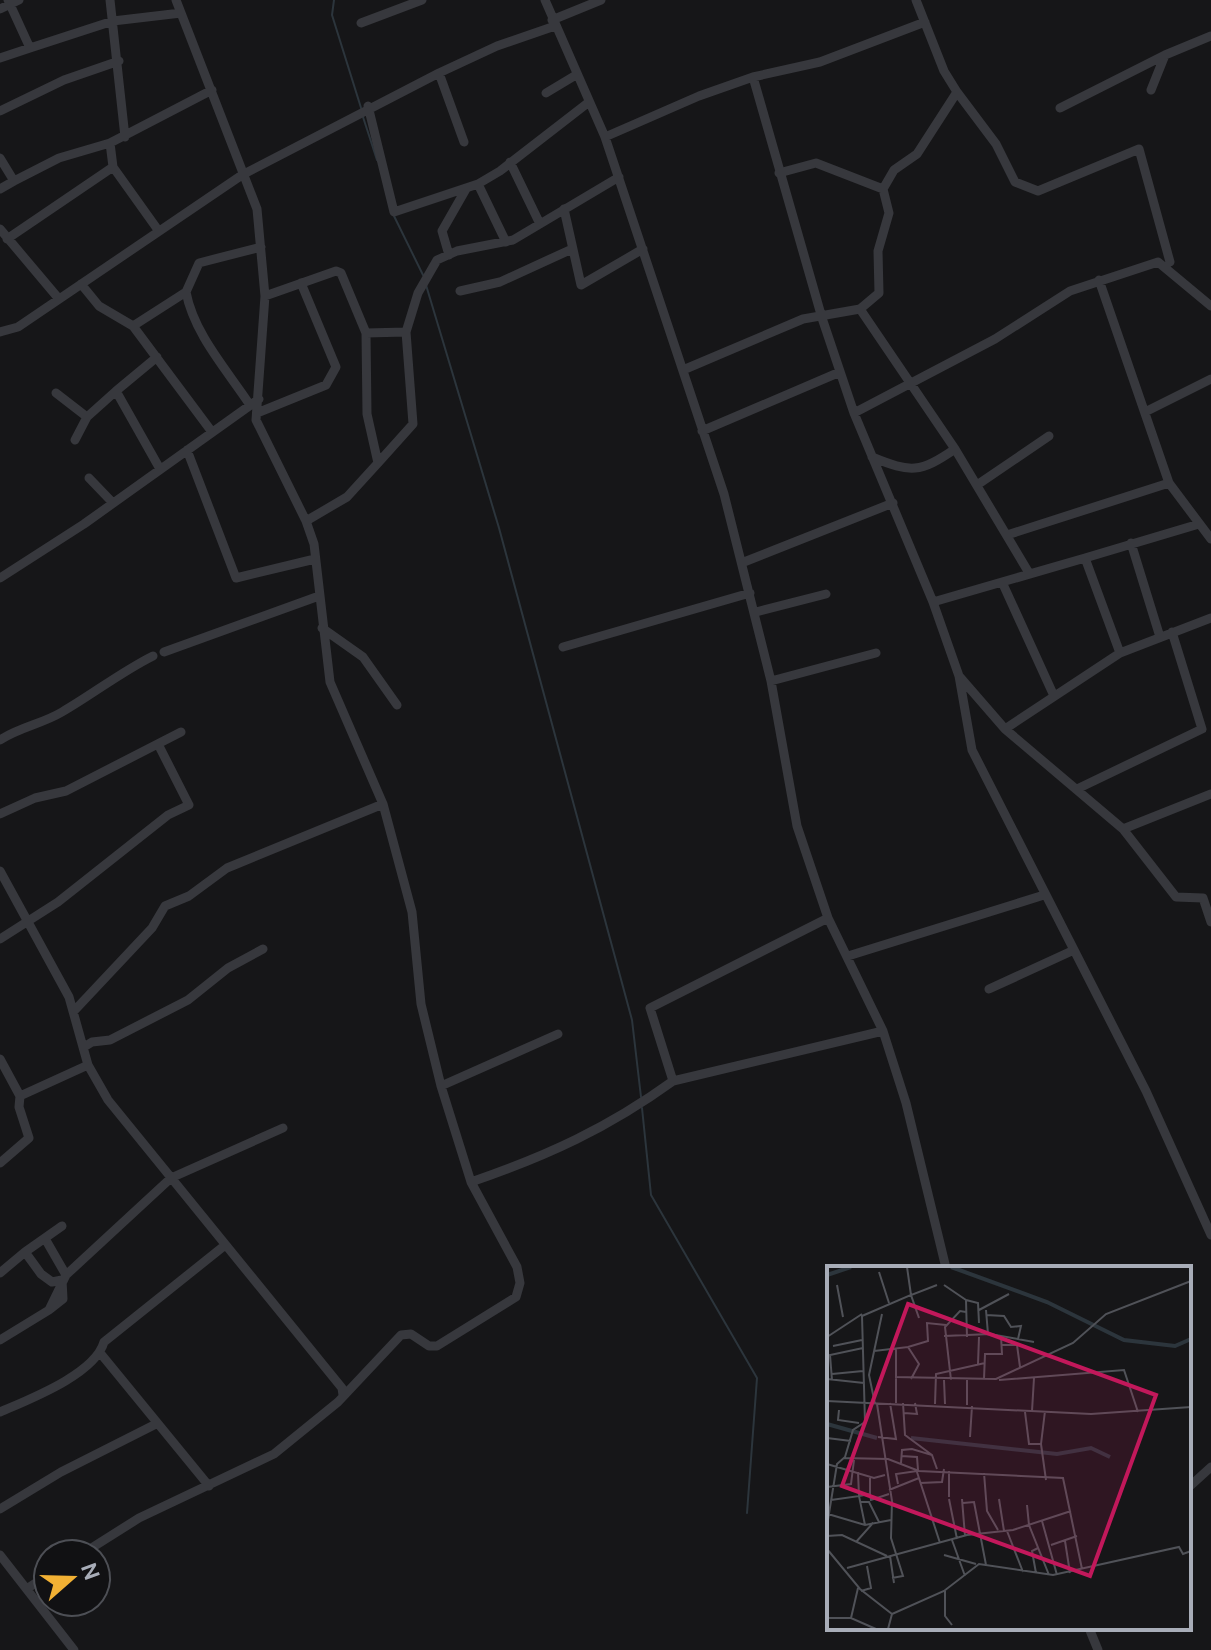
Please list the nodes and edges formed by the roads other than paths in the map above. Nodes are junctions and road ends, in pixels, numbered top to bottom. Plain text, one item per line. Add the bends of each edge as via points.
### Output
1 (110, 0) edge
2 (176, 0) edge
3 (422, 0) edge
4 (545, 0) edge
5 (601, 0) edge
6 (916, 0) edge
7 (13, 1) edge
8 (582, 5) edge
9 (0, 9) edge
10 (181, 13) junction
11 (113, 21) junction
12 (925, 22) junction
13 (361, 23) dead end
14 (554, 23) junction
15 (1211, 36) edge
16 (30, 48) junction
17 (1165, 55) junction
18 (0, 58) edge
19 (119, 61) junction
20 (439, 73) junction
21 (576, 75) junction
22 (753, 77) junction
23 (212, 90) junction
24 (1151, 90) dead end
25 (957, 92) junction
26 (546, 93) dead end
27 (589, 102) junction
28 (366, 108) junction
29 (1060, 108) dead end
30 (0, 111) edge
31 (125, 137) junction
32 (605, 137) junction
33 (464, 142) dead end
34 (110, 143) junction
35 (0, 158) edge
36 (510, 162) junction
37 (113, 167) junction
38 (779, 173) junction
39 (242, 175) junction
40 (619, 177) junction
41 (14, 181) junction
42 (478, 184) junction
43 (0, 189) edge
44 (466, 189) junction
45 (883, 189) junction
46 (564, 209) junction
47 (540, 224) junction
48 (0, 229) edge
49 (158, 230) junction
50 (7, 239) junction
51 (506, 242) junction
52 (261, 247) junction
53 (572, 249) junction
54 (643, 249) junction
55 (449, 255) junction
56 (1170, 262) dead end
57 (1099, 280) junction
58 (301, 283) junction
59 (81, 284) junction
60 (460, 291) dead end
61 (186, 292) junction
62 (265, 296) junction
63 (59, 299) junction
64 (1211, 306) edge
65 (860, 309) junction
66 (822, 318) junction
67 (133, 326) junction
68 (0, 332) edge
69 (406, 332) junction
70 (366, 333) junction
71 (157, 357) junction
72 (683, 370) junction
73 (840, 372) junction
74 (1211, 379) edge
75 (912, 385) junction
76 (116, 391) junction
77 (56, 393) dead end
78 (255, 405) junction
79 (1145, 412) junction
80 (854, 413) junction
81 (87, 417) junction
82 (702, 431) junction
83 (212, 432) junction
84 (1049, 436) dead end
85 (75, 440) dead end
86 (955, 449) junction
87 (187, 450) junction
88 (872, 457) junction
89 (378, 463) junction
90 (160, 469) junction
91 (89, 478) dead end
92 (1169, 483) junction
93 (977, 485) junction
94 (113, 503) junction
95 (893, 503) junction
96 (306, 521) junction
97 (1204, 527) edge
98 (1007, 535) junction
99 (1211, 539) edge
100 (1131, 543) junction
101 (1085, 558) junction
102 (315, 559) junction
103 (744, 562) junction
104 (1029, 573) junction
105 (0, 578) edge
106 (1002, 582) junction
107 (750, 593) junction
108 (826, 594) dead end
109 (319, 596) junction
110 (933, 602) junction
111 (756, 612) junction
112 (1211, 618) edge
113 (322, 628) junction
114 (1172, 632) junction
115 (1160, 637) junction
116 (563, 647) dead end
117 (164, 652) dead end
118 (876, 653) dead end
119 (1120, 653) junction
120 (153, 656) dead end
121 (959, 676) junction
122 (771, 681) junction
123 (1054, 696) junction
124 (397, 705) dead end
125 (1206, 727) edge
126 (1005, 729) junction
127 (181, 732) dead end
128 (0, 740) edge
129 (158, 744) junction
130 (1077, 789) junction
131 (1211, 794) edge
132 (383, 804) junction
133 (0, 814) edge
134 (1123, 829) junction
135 (0, 871) edge
136 (1044, 895) junction
137 (828, 918) junction
138 (29, 922) junction
139 (1211, 922) edge
140 (0, 939) edge
141 (263, 949) dead end
142 (1074, 950) junction
143 (848, 956) junction
144 (989, 989) dead end
145 (74, 1011) junction
146 (883, 1031) junction
147 (558, 1034) dead end
148 (84, 1047) junction
149 (0, 1059) edge
150 (88, 1065) junction
151 (673, 1081) junction
152 (441, 1086) junction
153 (20, 1096) junction
154 (283, 1128) dead end
155 (0, 1163) edge
156 (171, 1178) junction
157 (471, 1182) junction
158 (62, 1226) dead end
159 (1211, 1235) edge
160 (47, 1242) dead end
161 (224, 1246) junction
162 (25, 1252) junction
163 (946, 1266) edge
164 (0, 1273) edge
165 (64, 1278) junction
166 (0, 1340) edge
167 (101, 1354) junction
168 (343, 1395) junction
169 (0, 1412) edge
170 (156, 1424) junction
171 (1211, 1467) edge
172 (1191, 1485) edge
173 (209, 1486) junction
174 (0, 1509) edge
175 (107, 1538) edge
176 (0, 1555) edge
177 (32, 1585) edge
178 (28, 1588) junction
179 (1090, 1630) edge
180 (74, 1650) edge
181 (1098, 1650) edge

1 - 11 street
2 - 10 street
3 - 13 street
4 - 14 street
5 - 8 street
6 - 12 street
7 - 9 street
7 - 16 street
8 - 14 street
10 - 11 street
10 - 23 street
11 - 16 street
11 - 19 street
12 - 22 street via 820,62
12 - 25 street
14 - 20 street
14 - 21 street
15 - 17 street
16 - 18 street
17 - 24 street
17 - 29 street
19 - 30 street
19 - 31 street
20 - 28 street
20 - 33 street
21 - 26 street
21 - 27 street
22 - 32 street
22 - 38 street
23 - 31 street
23 - 39 street
25 - 45 street via 917,154 894,170
25 - 56 street via 996,144 1015,182 1038,191 1139,149
27 - 32 street
27 - 36 street
28 - 39 street
28 - 44 street via 394,212
31 - 34 street
32 - 40 street
34 - 37 street
34 - 41 street via 59,158
35 - 41 street
36 - 42 street
36 - 47 street
37 - 49 street
37 - 50 street
38 - 45 street via 816,163
38 - 66 street
39 - 49 street
39 - 52 street via 257,209
40 - 46 street
40 - 54 street
41 - 43 street
42 - 44 street
42 - 51 street
44 - 55 street via 442,231
45 - 65 street via 889,213 878,251 879,293
46 - 47 street
46 - 53 street
47 - 51 street
48 - 50 street
49 - 59 street
50 - 63 street
51 - 55 street
52 - 61 street via 199,263
52 - 62 street
53 - 54 street via 581,285
53 - 60 street via 512,277
54 - 72 street
55 - 69 street via 437,260 429,273
57 - 64 street via 1158,262
57 - 75 street via 1070,291
57 - 79 street
58 - 62 street
58 - 70 street via 341,273
58 - 78 street via 336,367 334,376 326,385
59 - 63 street
59 - 67 street via 99,306
61 - 67 street
61 - 78 street via 203,334
62 - 78 street
63 - 68 street via 18,327
65 - 66 street
65 - 75 street
66 - 72 street via 803,319
66 - 73 street
67 - 71 street
69 - 70 street
69 - 89 street via 413,424
70 - 89 street via 367,414
71 - 76 street
71 - 83 street
72 - 82 street
73 - 80 street
73 - 82 street
74 - 79 street
75 - 80 street
75 - 86 street
76 - 81 street
76 - 90 street
77 - 81 street
78 - 83 street
78 - 96 street via 261,434
79 - 92 street
80 - 88 street
81 - 85 street
82 - 103 street
83 - 87 street
84 - 93 street
86 - 88 street via 931,465 907,471
86 - 93 street
87 - 90 street
87 - 102 street via 236,578
88 - 95 street
89 - 96 street via 347,497
90 - 94 street
91 - 94 street
92 - 97 street
92 - 98 street
93 - 98 street
94 - 105 street
95 - 103 street
95 - 110 street
96 - 102 street
97 - 99 street
97 - 100 street
98 - 104 street
100 - 101 street
100 - 115 street
101 - 104 street
101 - 119 street
102 - 109 street
103 - 107 street
104 - 106 street
106 - 110 street
106 - 123 street
107 - 111 street
107 - 116 street
108 - 111 street
109 - 113 street
109 - 117 street
110 - 121 street
111 - 122 street
112 - 114 street
113 - 124 street via 363,657
113 - 132 street via 330,682
114 - 115 street
114 - 125 street
115 - 119 street
118 - 122 street
119 - 123 street
120 - 128 street via 65,710
121 - 126 street
121 - 136 street via 972,750
122 - 137 street via 797,826
123 - 126 street
125 - 130 street
126 - 130 street
127 - 129 street
129 - 133 street via 66,791
129 - 138 street via 189,805 125,845
130 - 134 street
131 - 134 street
132 - 145 street via 227,868 189,896 165,906 152,928
132 - 152 street via 412,912 421,1004
134 - 139 street via 1176,897 1203,898
135 - 138 street
136 - 142 street
136 - 143 street
137 - 143 street
137 - 151 street via 650,1008
138 - 140 street
138 - 145 street
141 - 148 street via 188,1000 110,1040
142 - 144 street
142 - 159 street
143 - 146 street
145 - 148 street
146 - 151 street
146 - 163 street
147 - 152 street
148 - 150 street
149 - 153 street
150 - 153 street
150 - 156 street via 108,1100
151 - 157 street via 547,1156
152 - 157 street
153 - 155 street via 29,1138
154 - 156 street
156 - 161 street
156 - 165 street
157 - 168 street via 517,1267 516,1297 437,1346 401,1335
158 - 162 street
160 - 165 street
161 - 167 street via 104,1342
161 - 168 street
162 - 164 street
162 - 165 street via 52,1282
165 - 166 street via 49,1310
167 - 169 street via 79,1372
167 - 170 street
168 - 173 street via 274,1454
170 - 173 street
170 - 174 street
171 - 172 street
173 - 175 street
176 - 178 street
177 - 178 street
178 - 180 street
179 - 181 street

